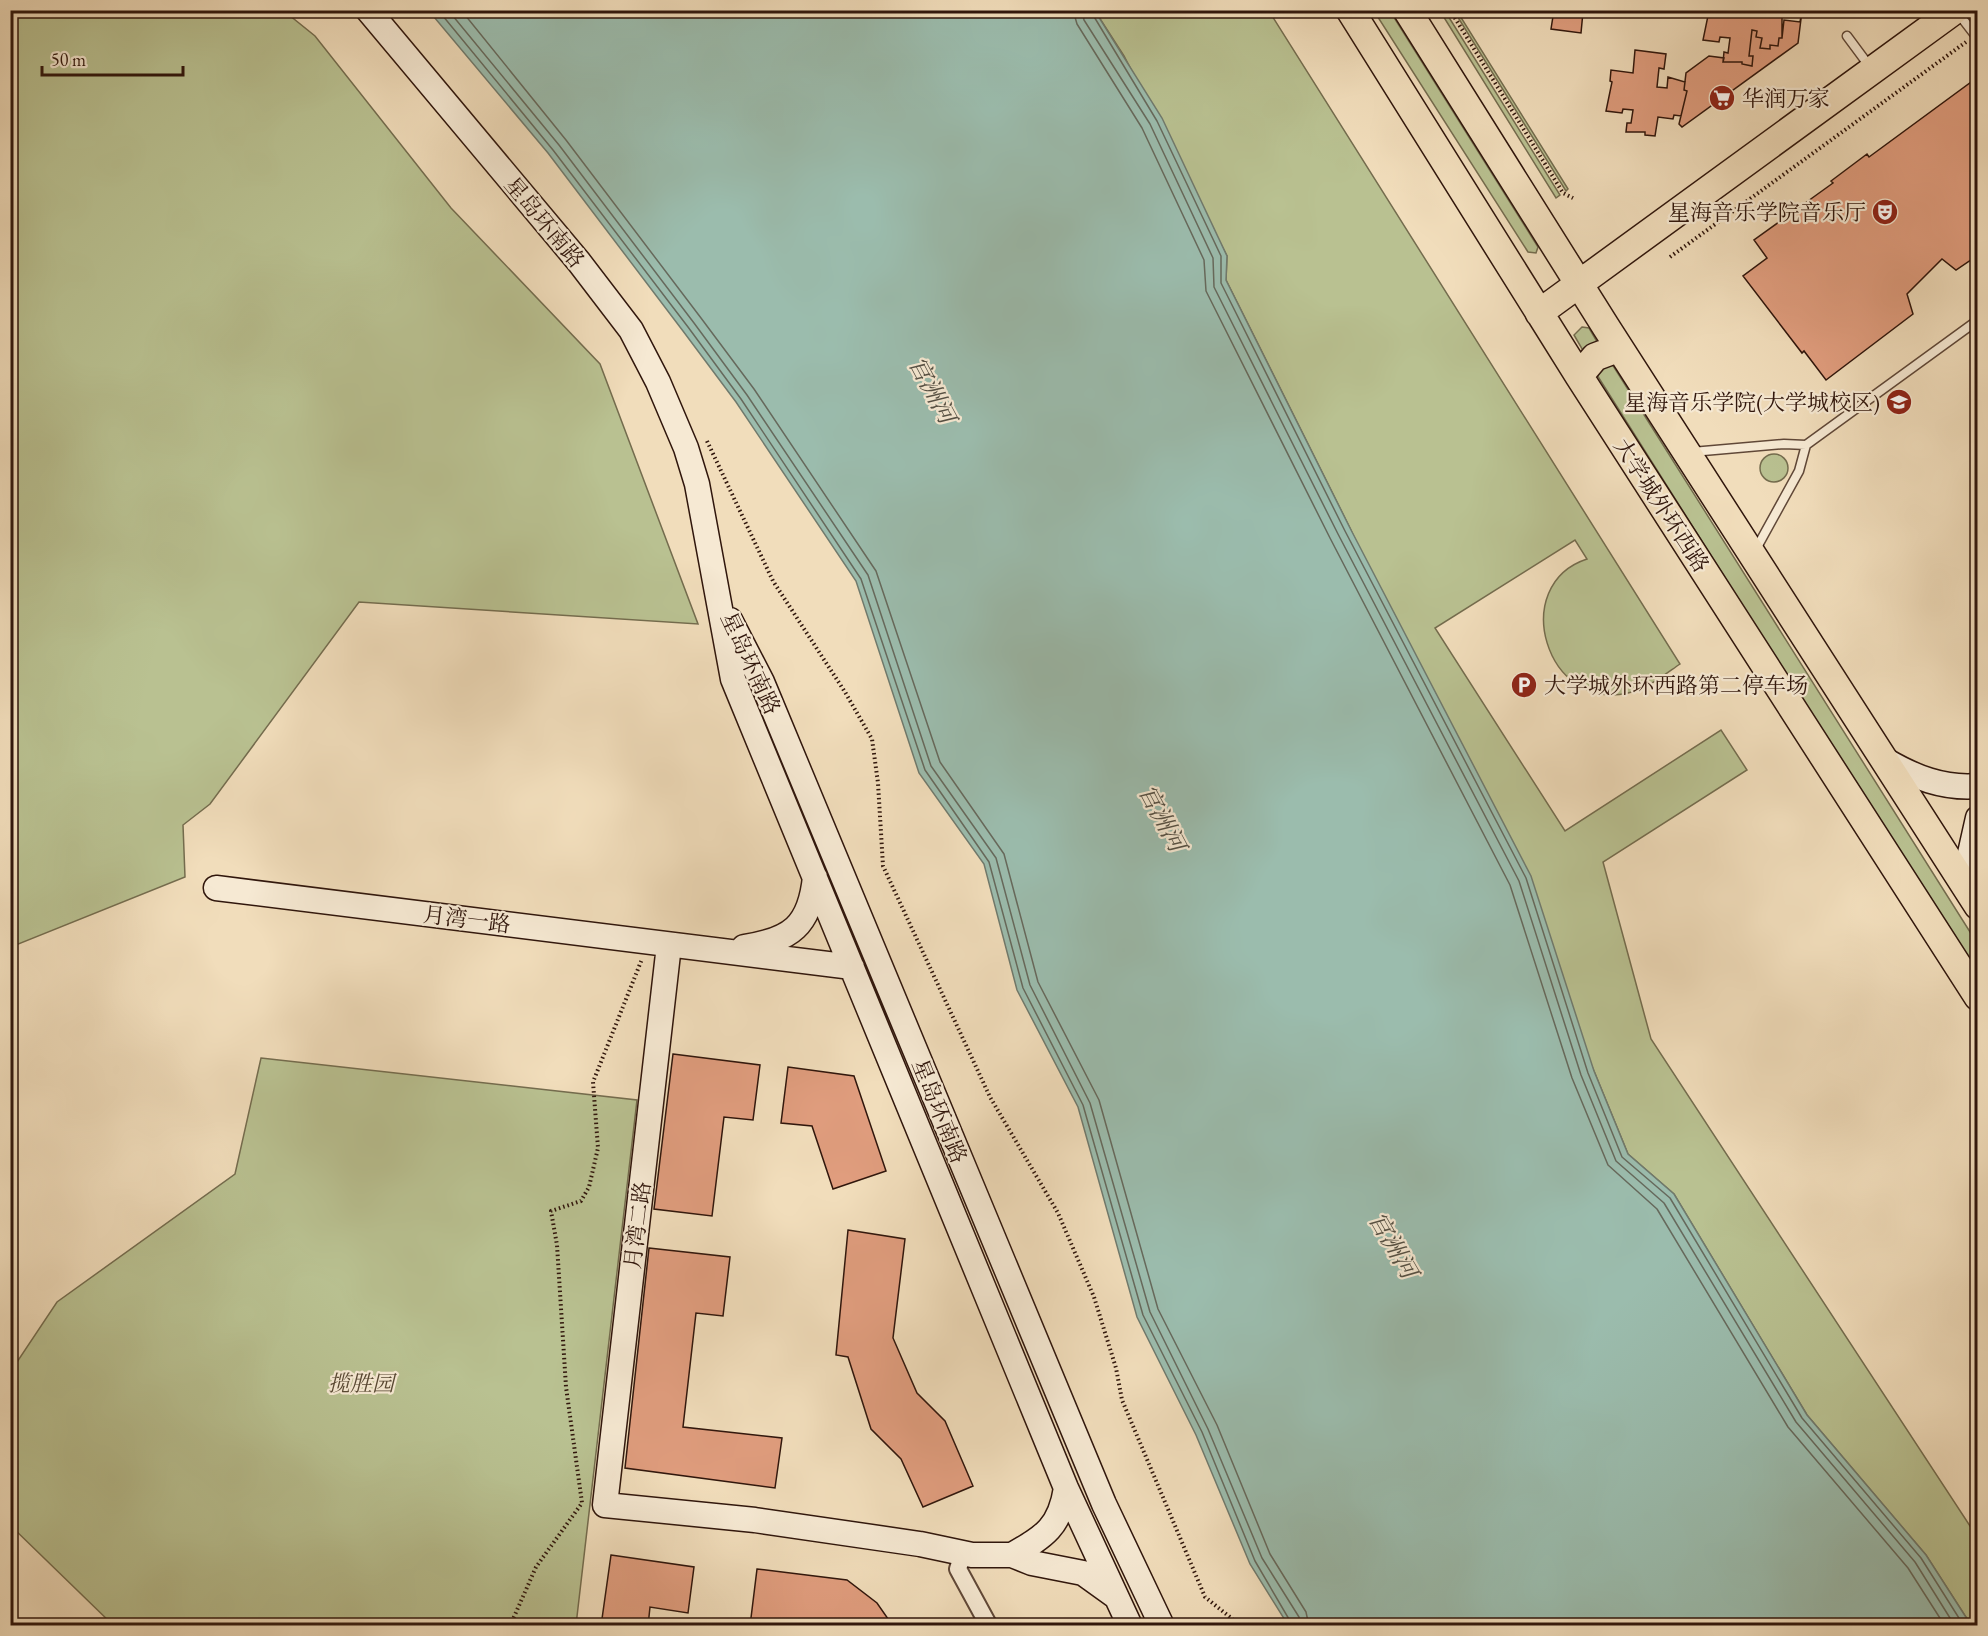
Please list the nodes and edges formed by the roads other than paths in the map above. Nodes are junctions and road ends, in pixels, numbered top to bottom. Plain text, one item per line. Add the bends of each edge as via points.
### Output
1 (368, 10) edge
2 (1350, 10) edge
3 (1407, 10) edge
4 (1956, 10) edge
5 (1421, 23) edge
6 (1847, 36) dead end
7 (1977, 39) edge
8 (1872, 71) junction
9 (1579, 285) junction
10 (1539, 313) junction
11 (1977, 320) edge
12 (1619, 348) junction
13 (1578, 376) junction
14 (1806, 446) junction
15 (1686, 452) junction
16 (1753, 555) junction
17 (718, 596) junction
18 (1885, 759) junction
19 (1977, 786) edge
20 (1977, 818) edge
21 (815, 876) junction
22 (216, 888) dead end
23 (1974, 900) edge
24 (659, 943) junction
25 (718, 951) junction
26 (852, 967) junction
27 (1977, 998) edge
28 (1066, 1488) junction
29 (972, 1555) junction
30 (1012, 1555) junction
31 (1117, 1598) junction
32 (989, 1626) edge
33 (1130, 1626) edge
34 (1162, 1626) edge

1 - 17 main road, 星岛环南路 via 579,262 631,330 686,448 697,484
2 - 10 main road, 大学城外环西路
3 - 5 main road
4 - 7 lane
4 - 8 main road
5 - 9 main road
6 - 8 lane
8 - 9 main road
9 - 10 main road
9 - 12 main road
10 - 13 main road, 大学城外环西路
11 - 14 lane
12 - 13 main road via 1595,357
12 - 15 main road
13 - 27 main road, 大学城外环西路
14 - 15 lane via 1784,444
14 - 16 lane via 1799,471
15 - 16 main road
16 - 18 main road
17 - 21 main road, 星岛环南路 via 733,679
17 - 34 main road, 星岛环南路 via 762,682 1104,1504
18 - 19 main road via 1905,772 1939,784
18 - 23 main road
20 - 23 main road via 1968,858
21 - 25 main road, 月湾一路 via 809,910 792,932 773,941
21 - 26 main road, 星岛环南路
22 - 24 main road, 月湾一路
24 - 25 main road, 月湾一路
24 - 29 main road, 月湾二路 via 605,1505 755,1521
25 - 26 main road, 月湾一路
26 - 28 main road, 星岛环南路
28 - 30 main road via 1059,1519 1048,1532
28 - 31 main road, 星岛环南路
29 - 30 main road
29 - 32 street via 961,1559 958,1569
30 - 31 main road via 1083,1573
31 - 33 main road, 星岛环南路

